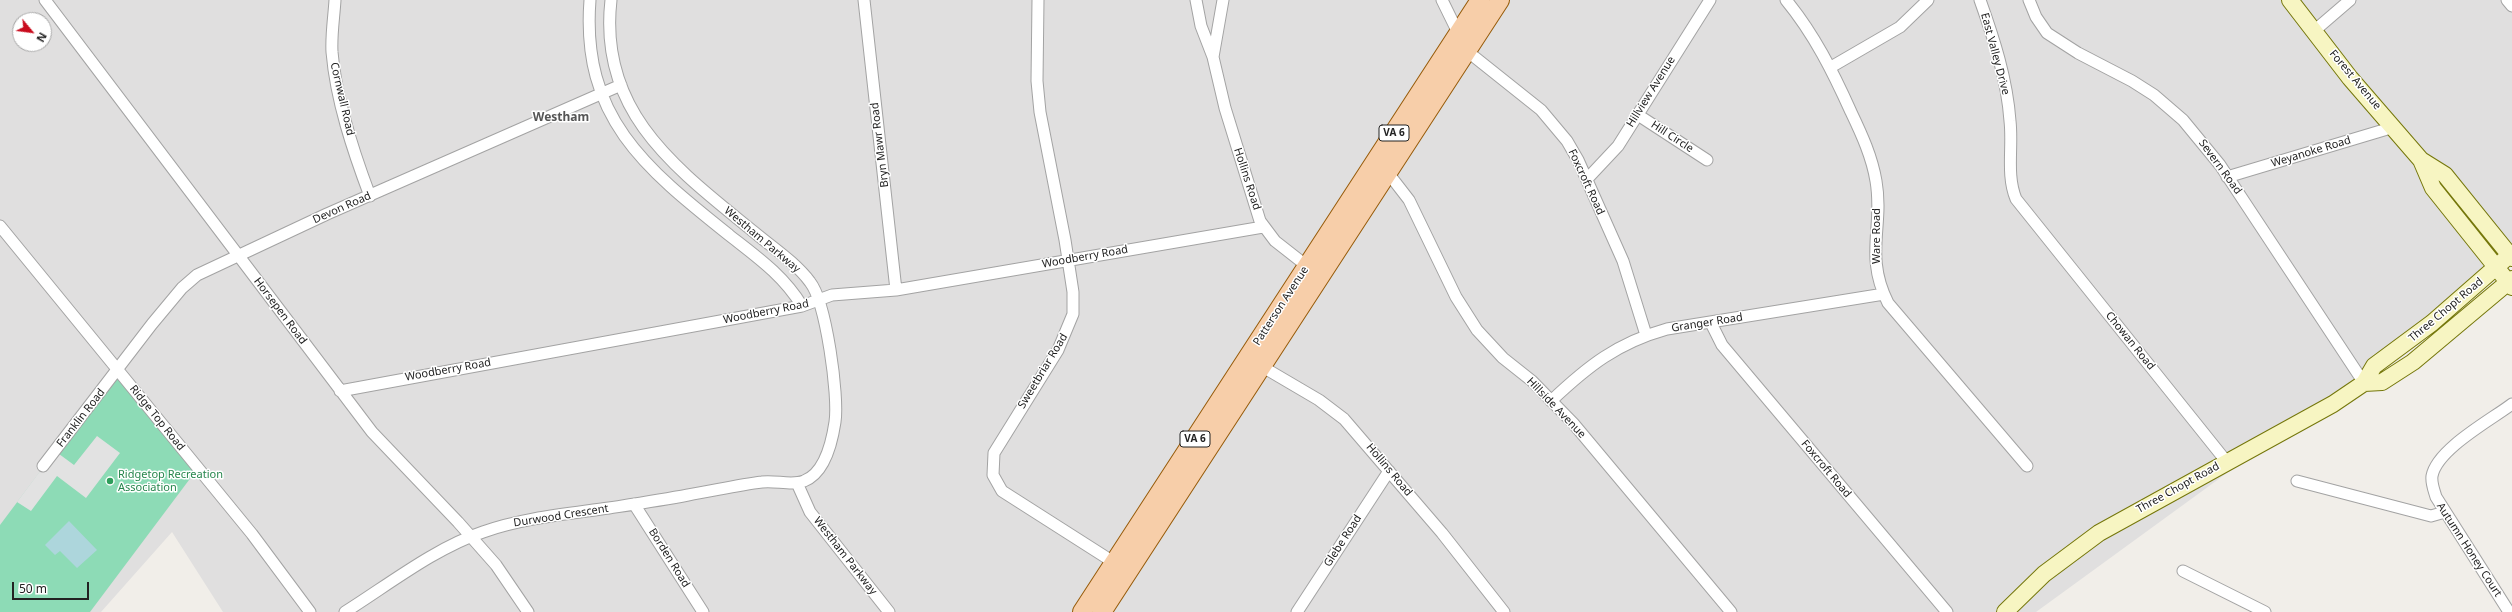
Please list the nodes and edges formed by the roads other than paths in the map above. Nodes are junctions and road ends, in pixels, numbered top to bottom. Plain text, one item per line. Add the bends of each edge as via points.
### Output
1 (45, 0) edge
2 (335, 0) edge
3 (590, 0) edge
4 (611, 0) edge
5 (864, 0) edge
6 (1038, 0) edge
7 (1196, 0) edge
8 (1223, 0) edge
9 (1442, 0) edge
10 (1480, 0) edge
11 (1500, 0) edge
12 (1710, 0) edge
13 (1786, 0) edge
14 (1928, 0) edge
15 (1980, 0) edge
16 (2029, 0) edge
17 (2290, 0) edge
18 (2350, 0) edge
19 (2507, 0) edge
20 (2512, 6) edge
21 (2314, 31) junction
22 (1458, 32) junction
23 (1467, 51) junction
24 (1213, 57) junction
25 (1831, 67) junction
26 (621, 85) junction
27 (602, 94) junction
28 (1638, 115) junction
29 (2394, 127) junction
30 (1376, 159) junction
31 (1707, 160) dead end
32 (2421, 160) junction
33 (1388, 173) junction
34 (2227, 176) junction
35 (1587, 179) junction
36 (370, 196) junction
37 (2033, 221) joint
38 (0, 226) edge
39 (1263, 227) junction
40 (238, 255) junction
41 (2511, 256) edge
42 (1068, 260) junction
43 (1306, 266) junction
44 (2496, 267) junction
45 (1321, 276) junction
46 (2511, 282) edge
47 (896, 290) junction
48 (1884, 294) junction
49 (819, 301) junction
50 (802, 306) junction
51 (1711, 323) junction
52 (1646, 335) junction
53 (1255, 362) junction
54 (117, 369) junction
55 (2364, 383) junction
56 (340, 391) junction
57 (1551, 401) junction
58 (2512, 404) edge
59 (2226, 461) junction
60 (44, 466) dead end
61 (2027, 466) dead end
62 (1389, 471) junction
63 (2297, 481) dead end
64 (797, 483) junction
65 (634, 504) junction
66 (2445, 512) junction
67 (471, 537) junction
68 (1121, 567) junction
69 (2183, 571) dead end
70 (310, 612) edge
71 (345, 612) edge
72 (528, 612) edge
73 (703, 612) edge
74 (889, 612) edge
75 (1082, 612) edge
76 (1102, 612) edge
77 (1298, 612) edge
78 (1504, 612) edge
79 (1731, 612) edge
80 (1947, 612) edge
81 (2005, 612) edge
82 (2265, 612) edge
83 (2509, 612) edge

1 - 40 street, Horsepen Road
2 - 36 street, Cornwall Road via 332,38 334,73 360,170
3 - 27 street, Westham Parkway via 592,60
4 - 26 street, Westham Parkway via 610,37 615,68
5 - 47 street, Bryn Mawr Road
6 - 42 street, Sweetbriar Road via 1037,80 1040,112
7 - 24 street, Hollins Road via 1200,26
8 - 24 street, Hollins Road
9 - 22 street, Foxcroft Road
10 - 22 main road, Patterson Avenue / VA 6
11 - 23 main road, Patterson Avenue / VA 6
12 - 28 street, Hillview Avenue
13 - 25 street, Ware Road via 1800,17
14 - 25 street via 1894,31
15 - 37 street, East Valley Drive via 1998,56 2007,96 2013,192
16 - 34 street, Severn Road via 2038,21 2047,33 2078,53 2132,81 2170,108 2198,138
17 - 21 main road, Forest Avenue
18 - 21 street
19 - 20 street
21 - 29 main road, Forest Avenue via 2350,78
22 - 23 street, Foxcroft Road
22 - 30 main road, Patterson Avenue / VA 6
23 - 33 main road, Patterson Avenue / VA 6
23 - 35 street, Foxcroft Road via 1541,110 1567,141
24 - 39 street, Hollins Road via 1225,108
25 - 48 street, Ware Road via 1864,141 1873,168 1877,196 1875,265
26 - 27 street, Devon Road
26 - 49 street, Westham Parkway via 631,110 660,150 691,180 790,261 812,284
27 - 36 street, Devon Road
27 - 50 street, Westham Parkway via 622,135 648,167 786,282
28 - 31 street, Hill Circle
28 - 35 street, Hillview Avenue via 1618,146
29 - 32 main road, Forest Avenue
29 - 34 street, Weyanoke Road
30 - 33 street, Hillside Avenue
30 - 43 main road, Patterson Avenue / VA 6
32 - 41 main road, Forest Avenue via 2445,175
32 - 44 main road, Forest Avenue via 2432,188
33 - 45 main road, Patterson Avenue / VA 6
33 - 57 street, Hillside Avenue via 1409,200 1464,312 1494,349
34 - 55 street, Severn Road
35 - 52 street, Foxcroft Road via 1623,260
36 - 40 street, Devon Road
37 - 59 street, Chowan Road
38 - 54 street, Ridge Top Road
39 - 42 street, Woodberry Road
39 - 43 street, Hollins Road via 1275,241
40 - 54 street, Devon Road via 197,274 182,288
40 - 56 street, Horsepen Road
41 - 44 main road, Three Chopt Road
42 - 47 street, Woodberry Road
42 - 68 street, Sweetbriar Road via 1073,292 1072,314 1067,331 994,453 993,475 1002,491
43 - 45 street, Hollins Road
43 - 53 main road, Patterson Avenue / VA 6
44 - 46 main road, Forest Avenue
44 - 55 main road, Three Chopt Road via 2432,323 2374,366
45 - 53 main road, Patterson Avenue / VA 6
46 - 55 main road, Three Chopt Road via 2413,362 2382,382
47 - 49 street, Woodberry Road via 832,295
48 - 51 street, Granger Road
48 - 61 street, Ware Road via 1900,319
49 - 50 street, Woodberry Road
49 - 64 street, Westham Parkway via 832,365 836,416 830,448 823,461 807,480
50 - 56 street, Woodberry Road
51 - 52 street, Granger Road
51 - 80 street, Foxcroft Road via 1722,345
52 - 57 street, Granger Road via 1597,360
53 - 62 street, Hollins Road via 1319,400 1344,419
53 - 68 main road, Patterson Avenue / VA 6
54 - 60 street, Franklin Road
54 - 70 street, Ridge Top Road via 252,534
55 - 59 main road, Three Chopt Road via 2332,404
56 - 67 street, Horsepen Road via 403,468
57 - 79 street, Hillside Avenue
58 - 66 street, Autumn Honey Court via 2446,452 2437,464 2432,484
59 - 81 main road, Three Chopt Road via 2099,533 2044,574
62 - 77 street, Glebe Road
62 - 78 street, Hollins Road
63 - 66 street via 2431,516
64 - 65 street, Durwood Crescent via 762,482
64 - 74 street, Westham Parkway via 810,512
65 - 67 street, Durwood Crescent via 514,524
65 - 73 street, Borden Road
66 - 83 street, Autumn Honey Court
67 - 71 street, Durwood Crescent via 449,547
67 - 72 street, Horsepen Road via 496,565
68 - 75 main road, Patterson Avenue / VA 6
68 - 76 main road, Patterson Avenue / VA 6
69 - 82 street

